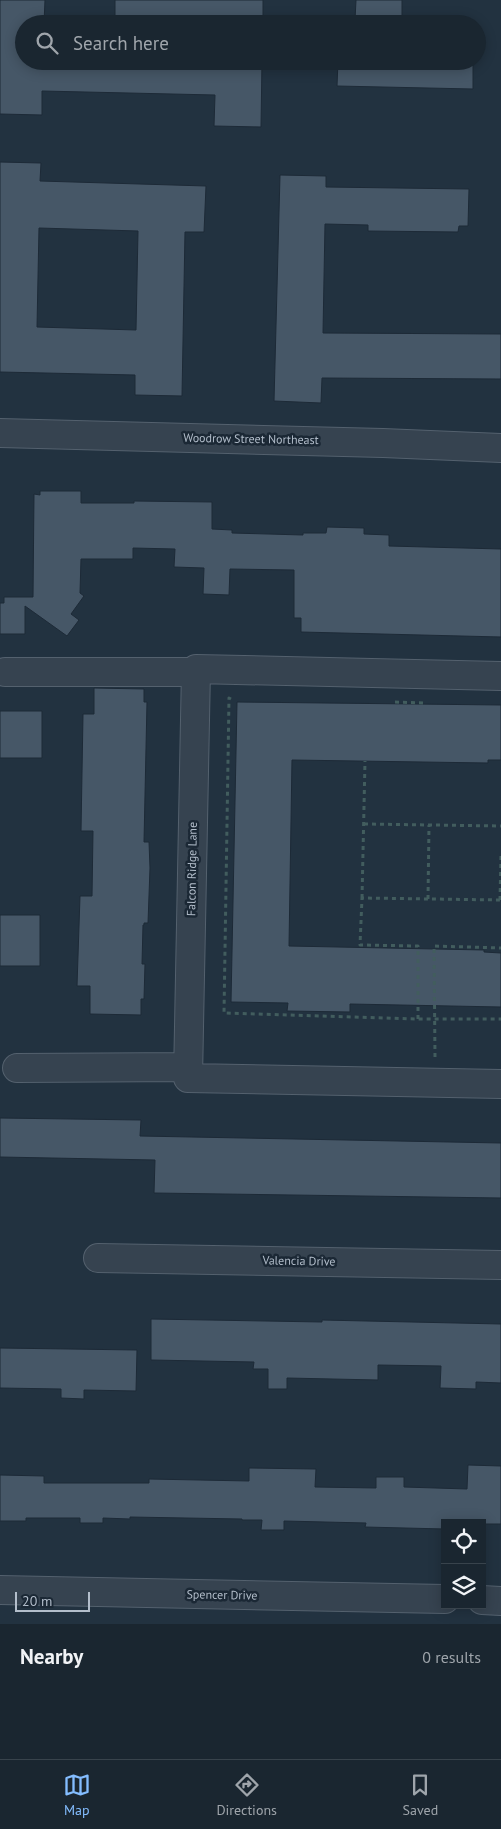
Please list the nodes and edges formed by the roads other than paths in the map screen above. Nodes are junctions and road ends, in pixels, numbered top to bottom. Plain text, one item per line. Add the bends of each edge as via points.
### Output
1 (0, 433) edge
2 (501, 448) edge
3 (5, 672) dead end
4 (196, 672) junction
5 (501, 676) edge
6 (188, 1067) junction
7 (17, 1068) dead end
8 (501, 1084) edge
9 (98, 1258) dead end
10 (501, 1265) edge
11 (0, 1590) edge
12 (441, 1600) edge
13 (486, 1600) edge
14 (501, 1601) edge

1 - 2 street, Woodrow Street Northeast
3 - 4 street
4 - 5 street via 196,669
4 - 6 street, Falcon Ridge Lane
6 - 7 street
6 - 8 street via 188,1078
9 - 10 street, Valencia Drive
11 - 12 street, Spencer Drive
13 - 14 street

